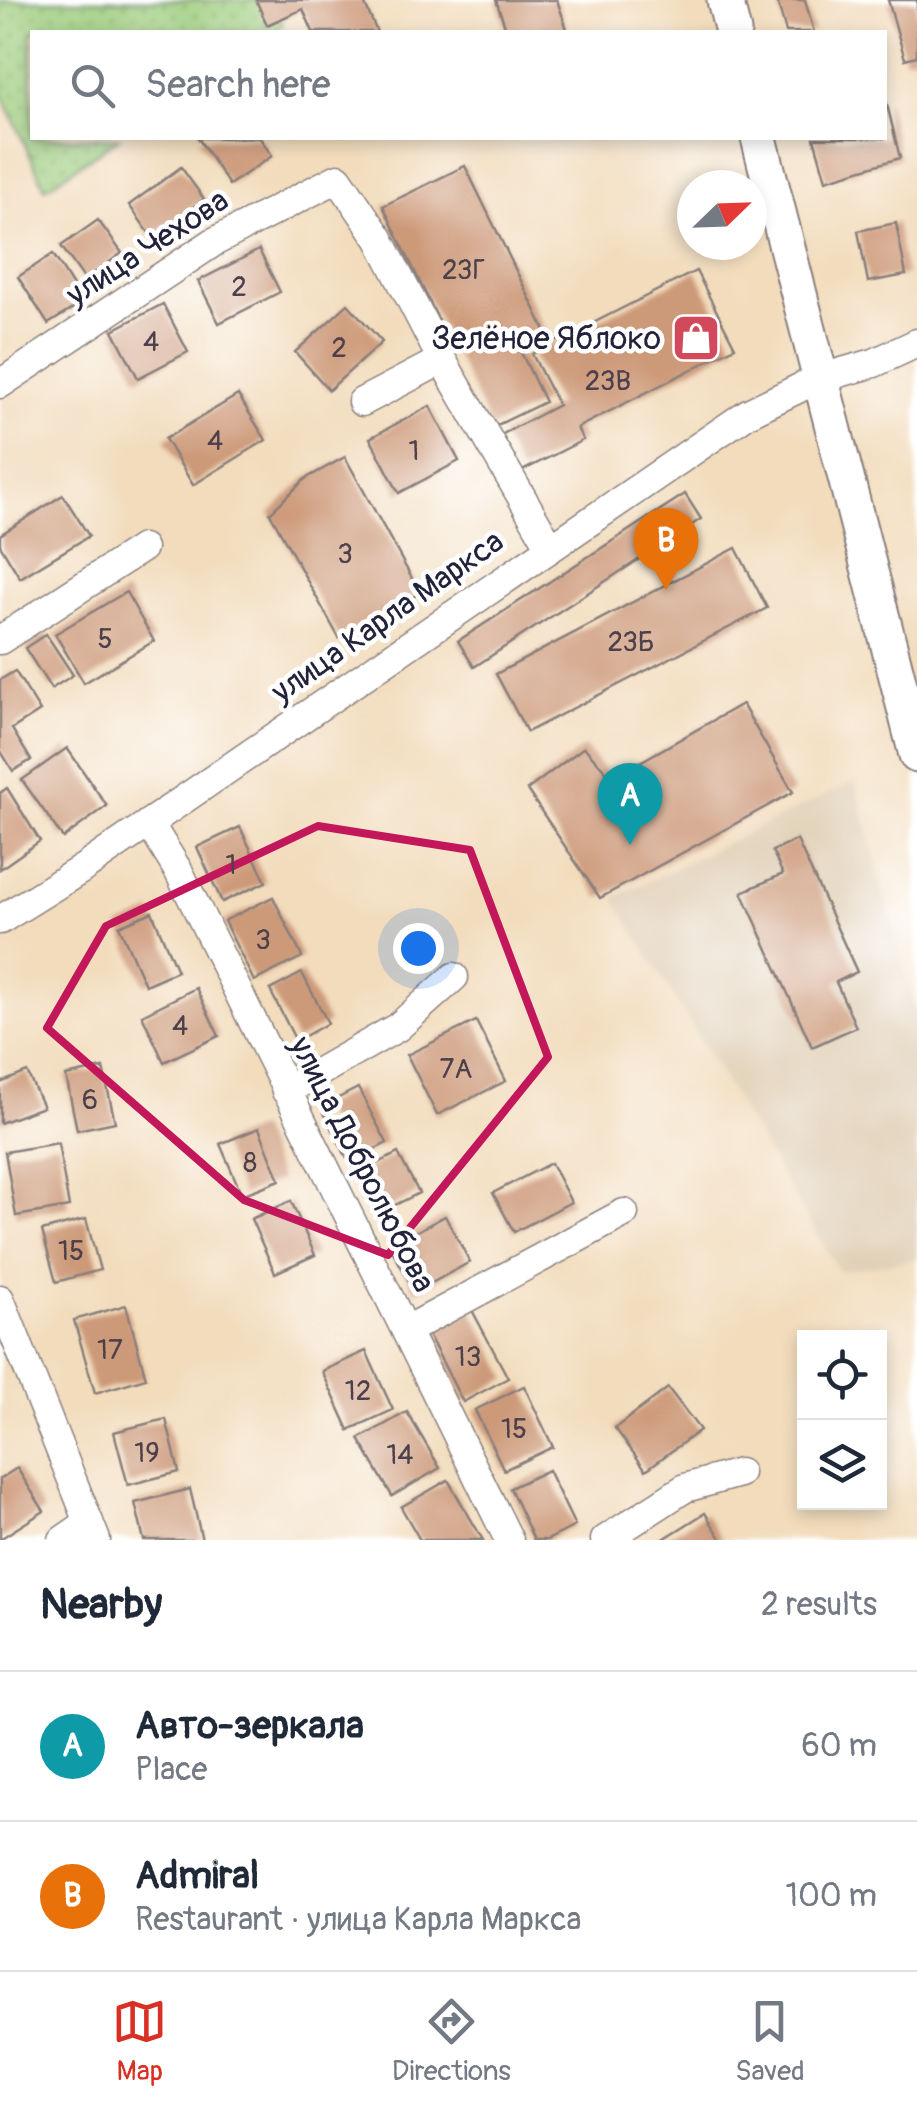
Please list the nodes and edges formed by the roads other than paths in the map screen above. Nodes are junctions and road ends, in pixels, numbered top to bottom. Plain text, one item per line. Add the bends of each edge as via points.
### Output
1 (725, 0) edge
2 (732, 30) edge
3 (759, 140) edge
4 (917, 343) edge
5 (442, 360) junction
6 (818, 379) junction
7 (0, 384) edge
8 (362, 402) dead end
9 (550, 546) junction
10 (142, 548) dead end
11 (0, 640) edge
12 (917, 756) edge
13 (149, 823) junction
14 (0, 920) edge
15 (454, 977) dead end
16 (286, 1091) junction
17 (624, 1213) dead end
18 (0, 1298) edge
19 (408, 1330) junction
20 (739, 1473) dead end
21 (93, 1531) edge
22 (64, 1540) edge
23 (509, 1540) edge
24 (604, 1540) edge

1 - 2 street
3 - 6 street
4 - 6 street, улица Карла Маркса
5 - 7 street, улица Чехова via 379,238 338,178 214,242
5 - 8 street
5 - 9 street
6 - 9 street, улица Карла Маркса via 748,413
6 - 12 street
9 - 13 street, улица Карла Маркса
10 - 11 street
13 - 14 street, улица Карла Маркса
13 - 16 street, улица Добролюбова via 180,872
15 - 16 street via 398,1028
16 - 19 street, улица Добролюбова
17 - 19 street
18 - 21 street
19 - 23 street, улица Добролюбова
20 - 24 street via 684,1488
21 - 22 street

